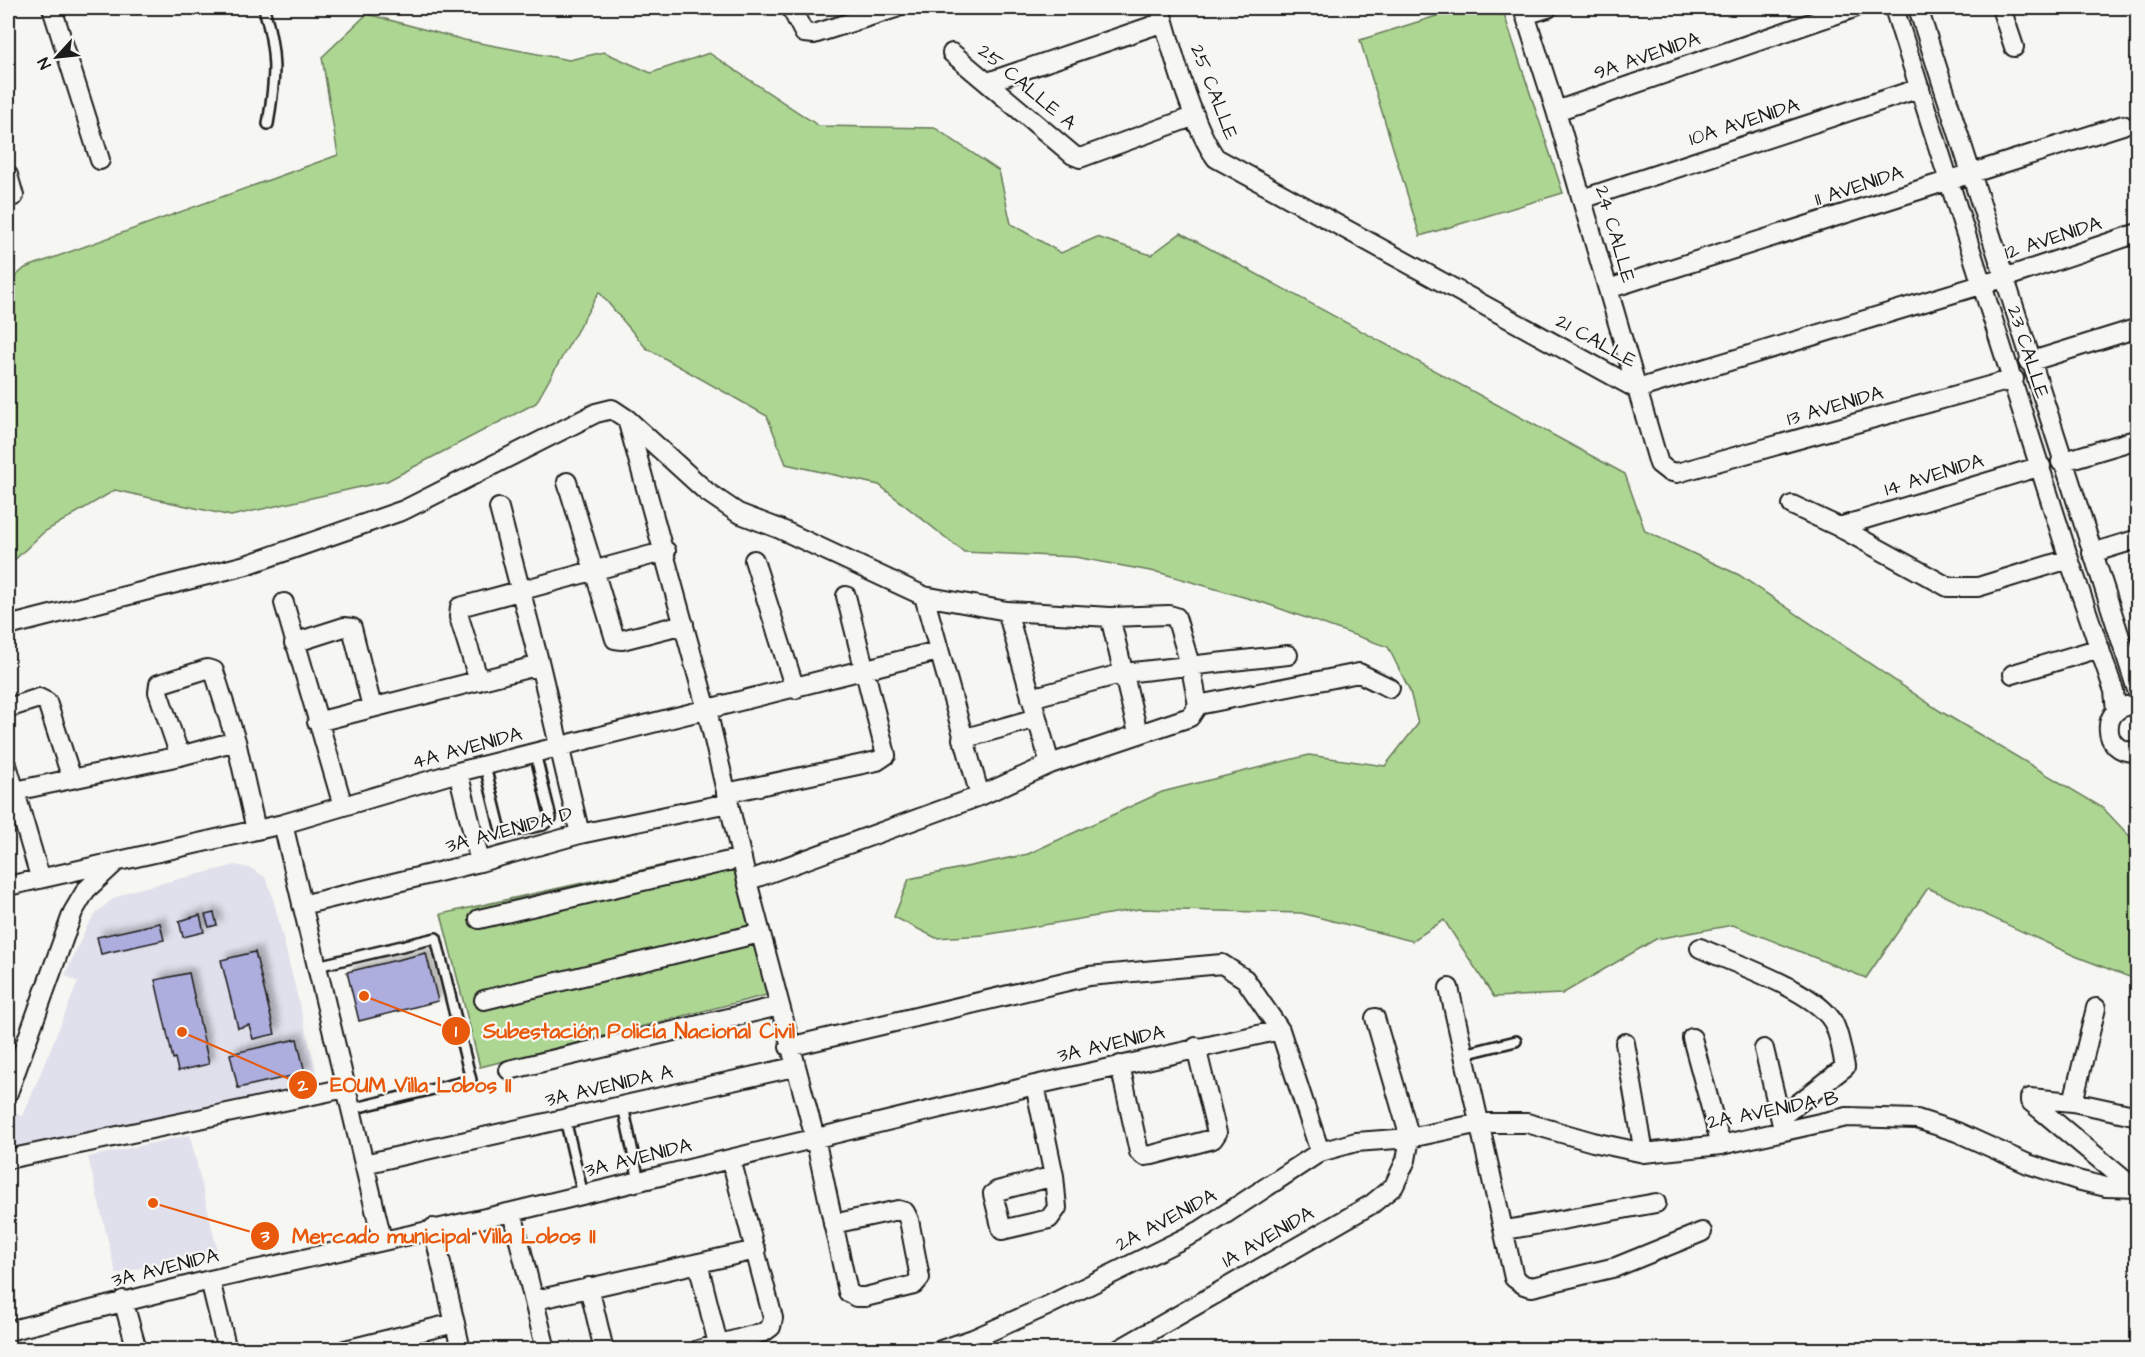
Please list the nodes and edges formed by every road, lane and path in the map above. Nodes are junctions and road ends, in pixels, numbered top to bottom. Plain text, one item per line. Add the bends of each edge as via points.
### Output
1 (52, 8) edge
2 (264, 8) edge
3 (791, 8) edge
4 (896, 8) edge
5 (1548, 8) edge
6 (1854, 8) edge
7 (1894, 8) edge
8 (1918, 8) edge
9 (2001, 8) edge
10 (1524, 11) edge
11 (1162, 15) edge
12 (2014, 47) dead end
13 (952, 53) dead end
14 (988, 82) junction
15 (1920, 88) junction
16 (1556, 111) junction
17 (1196, 116) junction
18 (268, 124) dead end
19 (2123, 125) dead end
20 (1216, 158) joint
21 (100, 160) dead end
22 (1971, 174) junction
23 (8, 175) edge
24 (1950, 181) junction
25 (14, 196) dead end
26 (1582, 200) junction
27 (2138, 233) edge
28 (2004, 278) junction
29 (1983, 284) junction
30 (1608, 289) junction
31 (2138, 328) edge
32 (2029, 362) junction
33 (2014, 380) junction
34 (1637, 389) junction
35 (627, 419) junction
36 (2138, 439) edge
37 (2061, 462) junction
38 (2041, 466) junction
39 (1668, 471) joint
40 (567, 482) dead end
41 (1792, 505) dead end
42 (499, 508) dead end
43 (1839, 526) junction
44 (2138, 539) edge
45 (666, 551) junction
46 (2092, 553) junction
47 (2069, 559) junction
48 (754, 560) dead end
49 (592, 571) junction
50 (520, 590) junction
51 (846, 596) dead end
52 (924, 596) junction
53 (284, 603) dead end
54 (1007, 611) junction
55 (1110, 617) junction
56 (684, 624) junction
57 (8, 626) edge
58 (294, 643) junction
59 (2129, 644) edge
60 (2100, 648) junction
61 (938, 651) junction
62 (1288, 655) dead end
63 (540, 665) junction
64 (1191, 668) junction
65 (866, 672) junction
66 (1124, 673) junction
67 (2013, 674) dead end
68 (479, 681) junction
69 (795, 688) junction
70 (1390, 688) dead end
71 (2138, 693) edge
72 (1031, 698) junction
73 (1198, 705) junction
74 (372, 706) junction
75 (2138, 706) edge
76 (8, 708) edge
77 (707, 710) junction
78 (2116, 711) junction
79 (1037, 718) junction
80 (317, 722) junction
81 (1138, 733) junction
82 (962, 739) junction
83 (236, 741) junction
84 (559, 746) junction
85 (2138, 751) edge
86 (535, 753) junction
87 (180, 756) junction
88 (1050, 764) junction
89 (484, 766) junction
90 (8, 768) edge
91 (458, 772) junction
92 (72, 779) junction
93 (15, 791) junction
94 (980, 796) junction
95 (727, 798) junction
96 (343, 806) junction
97 (284, 824) junction
98 (256, 830) junction
99 (580, 834) junction
100 (742, 858) junction
101 (118, 861) junction
102 (480, 862) junction
103 (40, 877) junction
104 (747, 881) junction
105 (8, 886) edge
106 (303, 905) junction
107 (479, 919) dead end
108 (760, 933) junction
109 (1700, 948) dead end
110 (317, 966) junction
111 (1449, 988) dead end
112 (484, 1000) dead end
113 (779, 1006) junction
114 (2096, 1008) dead end
115 (1374, 1018) dead end
116 (1280, 1030) junction
117 (1692, 1038) dead end
118 (1516, 1041) dead end
119 (1625, 1043) dead end
120 (789, 1047) junction
121 (1196, 1047) junction
122 (1764, 1049) dead end
123 (1464, 1054) junction
124 (1120, 1065) junction
125 (794, 1067) junction
126 (509, 1070) dead end
127 (1035, 1085) junction
128 (346, 1088) junction
129 (8, 1093) edge
130 (2073, 1102) junction
131 (623, 1106) junction
132 (351, 1109) junction
133 (2138, 1116) edge
134 (565, 1119) junction
135 (1480, 1123) junction
136 (1782, 1124) junction
137 (814, 1138) junction
138 (1410, 1138) junction
139 (1721, 1145) junction
140 (1320, 1152) junction
141 (1644, 1153) junction
142 (8, 1159) edge
143 (731, 1159) junction
144 (364, 1164) junction
145 (1054, 1176) dead end
146 (639, 1181) junction
147 (2136, 1188) edge
148 (583, 1195) junction
149 (1656, 1203) dead end
150 (512, 1212) junction
151 (833, 1224) junction
152 (433, 1228) junction
153 (1506, 1230) junction
154 (1702, 1232) dead end
155 (382, 1239) junction
156 (756, 1250) junction
157 (698, 1263) junction
158 (210, 1280) junction
159 (589, 1287) junction
160 (123, 1300) junction
161 (536, 1300) junction
162 (455, 1323) junction
163 (8, 1331) edge
164 (405, 1342) edge
165 (718, 1344) junction
166 (137, 1350) edge
167 (227, 1350) edge
168 (345, 1350) edge
169 (461, 1350) edge
170 (546, 1350) edge
171 (604, 1350) edge
172 (698, 1350) edge
173 (941, 1350) edge
174 (1118, 1350) edge

1 - 21 street
2 - 18 lane via 274,44 275,83
3 - 4 street via 804,33 814,34
5 - 10 street
6 - 16 street, 9A AVENIDA
7 - 15 street, 23 CALLE
8 - 22 street, 23 CALLE
9 - 12 street
10 - 16 street, 24 CALLE
11 - 14 street
11 - 17 street, 25 CALLE
13 - 14 street, 25 CALLE A
14 - 17 street, 25 CALLE A via 1080,158
15 - 24 street, 23 CALLE
15 - 26 street, 10A AVENIDA
16 - 26 street, 24 CALLE
17 - 20 street, 25 CALLE
19 - 22 street, 11 AVENIDA
20 - 34 street, 21 CALLE
22 - 24 street, 11 AVENIDA
22 - 28 street, 23 CALLE
23 - 25 street
24 - 29 street, 23 CALLE
24 - 30 street, 11 AVENIDA
26 - 30 street, 24 CALLE
27 - 28 street, 12 AVENIDA
28 - 29 street, 12 AVENIDA
28 - 32 street, 23 CALLE
29 - 33 street, 23 CALLE
29 - 34 street, 21 CALLE
30 - 34 street, 24 CALLE
31 - 32 street
32 - 37 street, 23 CALLE
33 - 38 street, 23 CALLE
33 - 39 street, 13 AVENIDA via 1677,473
34 - 39 street, 24 CALLE via 1659,464
35 - 45 street
35 - 52 street via 707,492 738,513
35 - 57 street via 612,409 596,413 404,510 246,565
36 - 37 street
37 - 46 street, 23 CALLE
38 - 43 street, 14 AVENIDA
38 - 47 street, 23 CALLE
40 - 49 street
41 - 43 street
42 - 50 street
43 - 47 street via 1948,587 1978,587
44 - 46 street
45 - 49 street
45 - 56 street
46 - 59 street, 23 CALLE
47 - 60 street, 23 CALLE
48 - 69 street
49 - 50 street
49 - 56 street via 615,639
50 - 63 street
50 - 68 street via 460,607 459,617
51 - 65 street
52 - 54 street
52 - 61 street
53 - 58 street
54 - 55 street
54 - 72 street
55 - 64 street via 1176,617
55 - 66 street
56 - 77 street
58 - 74 street via 352,628
58 - 80 street
59 - 71 street, 23 CALLE
60 - 67 street
60 - 78 street, 23 CALLE
61 - 65 street, 4A AVENIDA
61 - 82 street
62 - 64 street
63 - 68 street
63 - 84 street
64 - 66 street
64 - 73 street
65 - 69 street, 4A AVENIDA
65 - 95 street, 3A AVENIDA D via 886,755 878,761
66 - 72 street
66 - 81 street
68 - 74 street
69 - 77 street, 4A AVENIDA
70 - 73 street via 1359,673
72 - 79 street
73 - 81 street via 1190,717
74 - 80 street
75 - 78 street via 2124,706
76 - 92 street via 39,698 47,702
77 - 84 street, 4A AVENIDA
77 - 95 street
78 - 85 street via 2110,719 2109,736 2122,750
79 - 82 street
79 - 88 street
80 - 96 street
81 - 88 street
82 - 94 street
83 - 87 street
83 - 87 street via 214,671 207,669 167,679 159,684 158,692
83 - 98 street
84 - 86 street, 4A AVENIDA
84 - 99 street
86 - 89 street, 4A AVENIDA
86 - 89 lane via 551,818 543,825 501,831
87 - 92 street
88 - 94 street
89 - 91 street, 4A AVENIDA
90 - 93 street
91 - 96 street, 4A AVENIDA
91 - 102 street
92 - 93 street
93 - 103 street
94 - 104 street
95 - 99 street, 3A AVENIDA D
95 - 100 street
96 - 97 street, 4A AVENIDA
97 - 98 street, 4A AVENIDA
97 - 106 street
98 - 101 street, 4A AVENIDA
99 - 102 street, 3A AVENIDA D
100 - 104 street
100 - 107 street
101 - 103 street, 4A AVENIDA
101 - 129 street via 86,890 73,912
102 - 106 street, 3A AVENIDA D
103 - 105 street, 4A AVENIDA
104 - 108 street
106 - 110 street
108 - 112 street
108 - 113 street
109 - 136 street via 1794,990 1823,1009 1833,1022 1845,1067
110 - 128 street
110 - 132 lane via 436,938 471,1080
111 - 123 street
113 - 120 street
113 - 126 street
114 - 130 street
115 - 138 street
116 - 120 street via 1245,979 1222,964 1089,976
116 - 121 street, 3A AVENIDA
116 - 140 street
117 - 139 street
118 - 123 lane
119 - 141 street
120 - 125 street
121 - 124 street, 3A AVENIDA
121 - 124 street via 1217,1133 1213,1139 1152,1155 1139,1152
122 - 136 street
123 - 135 street
124 - 127 street, 3A AVENIDA
125 - 131 street, 3A AVENIDA A
125 - 137 street
127 - 137 street, 3A AVENIDA
127 - 145 street
128 - 132 street
128 - 142 street
130 - 133 street
130 - 147 street via 2030,1098
131 - 134 street, 3A AVENIDA A
131 - 146 lane
132 - 144 street
134 - 144 street, 3A AVENIDA A
134 - 148 lane
135 - 138 street, 2A AVENIDA B
135 - 141 street, 2A AVENIDA B via 1527,1123
135 - 153 street
136 - 139 street, 2A AVENIDA B
136 - 147 street, 2A AVENIDA B via 1847,1117 1917,1119 2077,1180 2106,1187
137 - 143 street, 3A AVENIDA
137 - 151 street
138 - 140 street, 2A AVENIDA via 1356,1142
138 - 174 street, 1A AVENIDA via 1406,1160 1394,1186 1372,1204
139 - 141 street, 2A AVENIDA B
140 - 173 street, 2A AVENIDA via 1201,1230 1047,1306
143 - 146 street, 3A AVENIDA
143 - 156 street
144 - 155 street
146 - 148 street, 3A AVENIDA
148 - 150 street, 3A AVENIDA
149 - 153 street
150 - 152 street, 3A AVENIDA
150 - 161 street
151 - 151 street via 848,1292 856,1297 915,1285 920,1278 905,1212 898,1210
152 - 155 street, 3A AVENIDA
152 - 162 street
153 - 154 street via 1514,1278 1532,1287 1616,1267
155 - 158 street, 3A AVENIDA
156 - 157 street
156 - 165 street via 773,1318 771,1327
157 - 159 street
157 - 165 street
158 - 160 street, 3A AVENIDA
158 - 167 street
159 - 161 street
159 - 171 street
160 - 163 street, 3A AVENIDA
160 - 166 street
161 - 170 street
162 - 164 street
162 - 169 street
164 - 168 street
165 - 172 street

